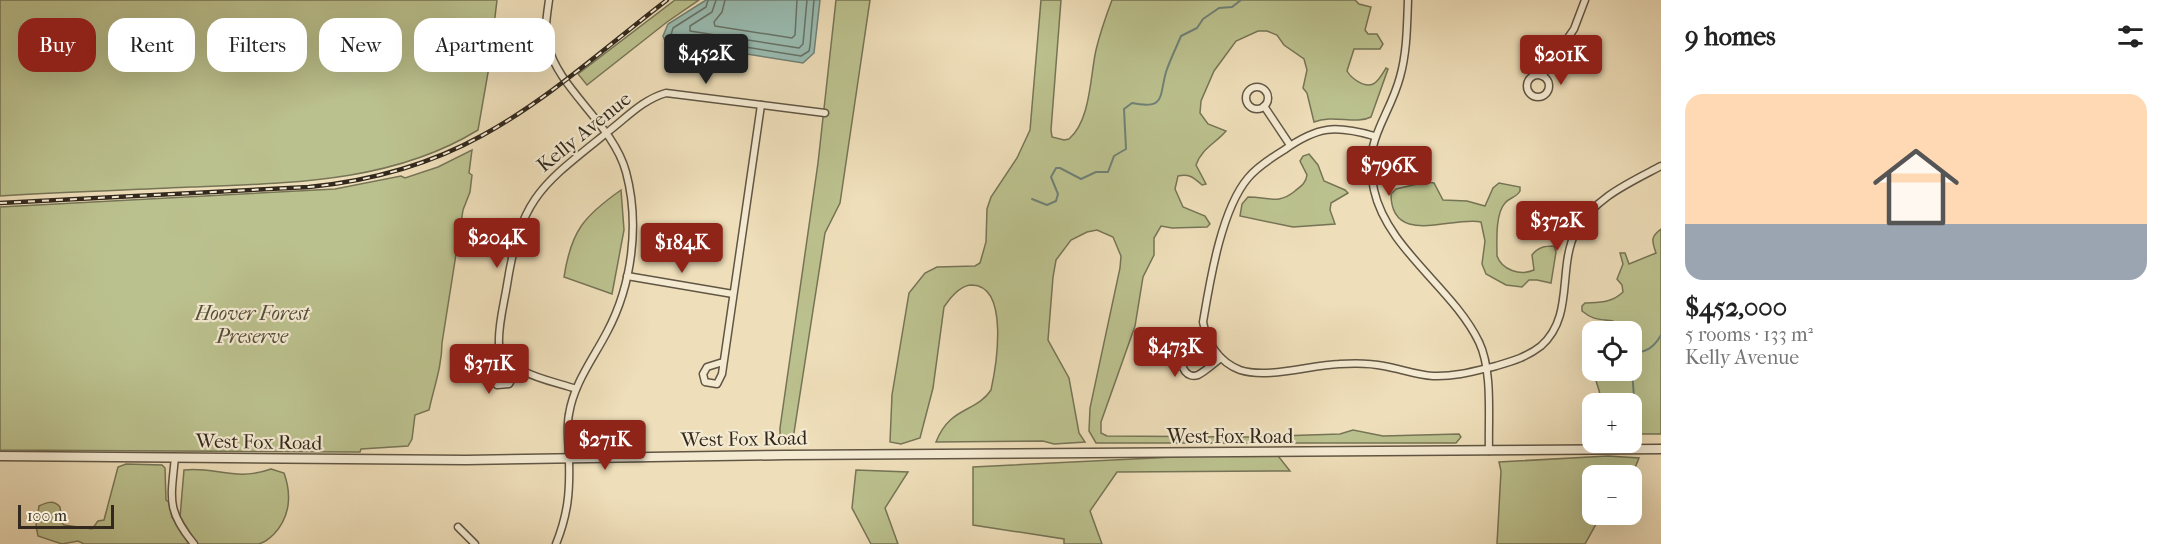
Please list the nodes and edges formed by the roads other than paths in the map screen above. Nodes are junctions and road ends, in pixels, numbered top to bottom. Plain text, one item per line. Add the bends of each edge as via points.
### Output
1 (549, 0) edge
2 (1408, 0) edge
3 (1585, 0) edge
4 (1542, 76) dead end
5 (761, 105) junction
6 (1264, 106) dead end
7 (825, 113) dead end
8 (606, 133) junction
9 (1374, 136) junction
10 (1290, 145) junction
11 (1661, 166) edge
12 (627, 276) junction
13 (733, 294) junction
14 (1209, 342) junction
15 (1221, 358) junction
16 (505, 359) junction
17 (723, 362) dead end
18 (518, 368) junction
19 (1487, 368) junction
20 (576, 389) junction
21 (1661, 449) edge
22 (1489, 451) junction
23 (0, 456) edge
24 (174, 457) junction
25 (569, 458) junction
26 (458, 527) dead end
27 (194, 544) edge
28 (475, 544) edge
29 (556, 544) edge

1 - 8 street via 546,34 552,58
2 - 9 street via 1400,79
3 - 4 street via 1574,29
5 - 7 street, Kelly Avenue
5 - 8 street, Kelly Avenue via 666,93 644,103
5 - 13 street
6 - 10 street
8 - 12 street via 623,164 632,194 633,228
8 - 16 street, Kelly Avenue via 545,184 522,221 512,250 499,338
9 - 10 street via 1327,128
9 - 19 street via 1371,172 1381,211 1470,326
10 - 14 street via 1249,177 1236,194 1203,322
11 - 19 street via 1602,200 1580,225 1571,243 1561,313 1544,344 1520,359
12 - 13 street
12 - 20 street via 615,316
13 - 17 street
14 - 15 street
14 - 15 street via 1185,358 1185,371 1197,375
15 - 19 street via 1239,370 1256,373 1337,364 1384,366 1432,376
16 - 18 street
16 - 18 street, Kelly Avenue via 492,376 497,385 509,384
18 - 20 street
19 - 22 street
20 - 25 street via 569,416
21 - 22 street, West Fox Road
22 - 25 street, West Fox Road
23 - 24 street, West Fox Road
24 - 25 street, West Fox Road
24 - 27 street via 172,508
25 - 29 street via 566,519
26 - 28 street

